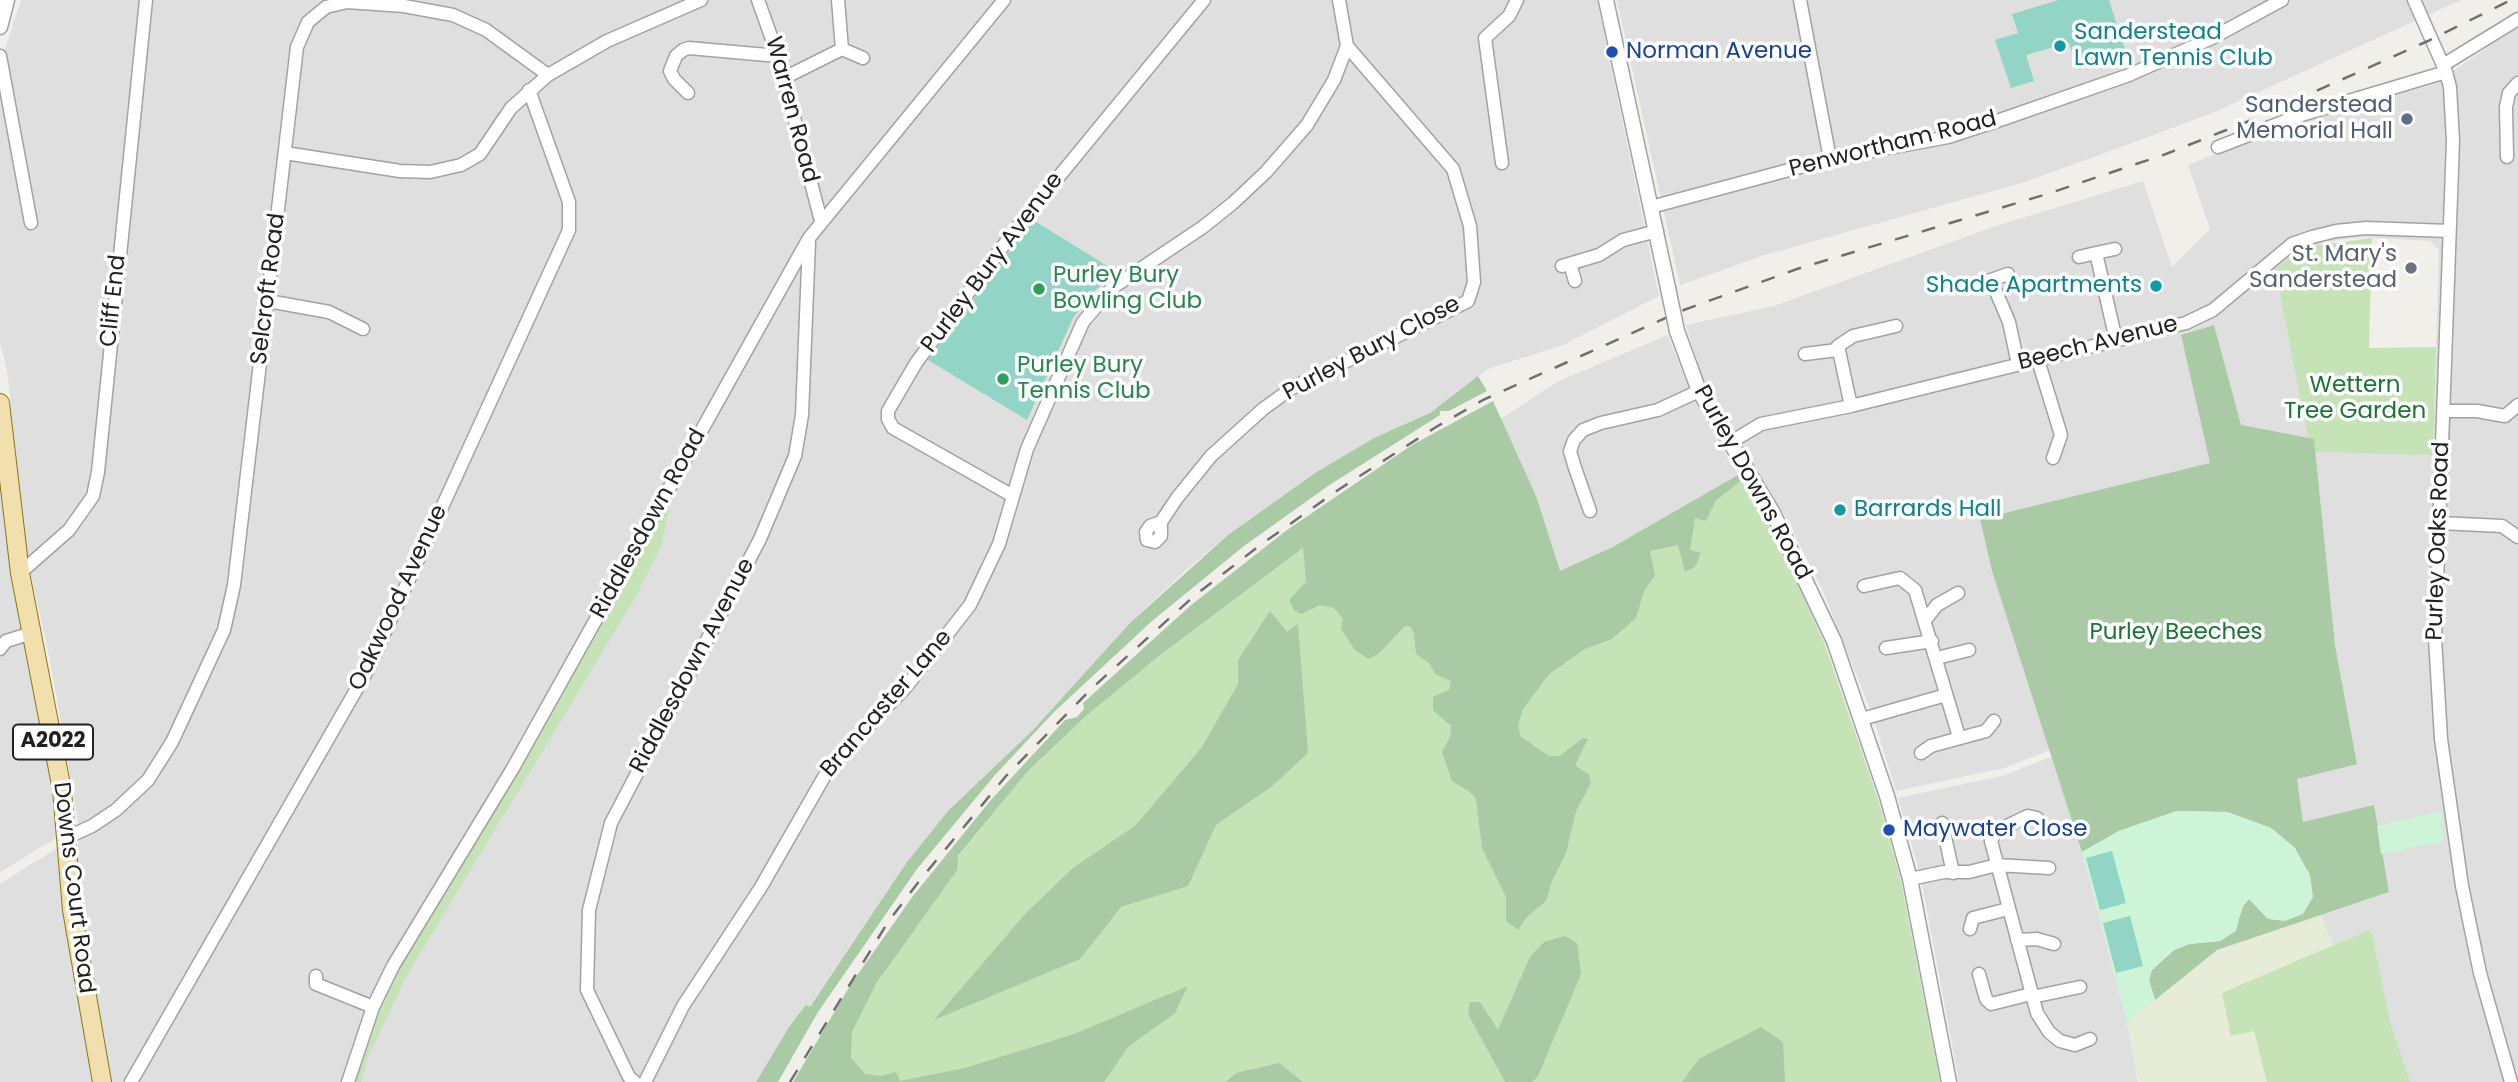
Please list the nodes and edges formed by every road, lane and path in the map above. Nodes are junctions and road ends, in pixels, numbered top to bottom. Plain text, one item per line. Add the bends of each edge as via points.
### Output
1 (7, 0) edge
2 (146, 0) edge
3 (701, 0) edge
4 (758, 0) edge
5 (838, 0) edge
6 (1004, 0) edge
7 (1204, 0) edge
8 (1339, 0) edge
9 (1517, 0) edge
10 (1606, 0) edge
11 (1800, 0) edge
12 (2282, 0) edge
13 (2414, 0) edge
14 (2518, 19) edge
15 (0, 27) edge
16 (1347, 46) junction
17 (842, 49) junction
18 (0, 56) edge
19 (778, 56) junction
20 (863, 58) dead end
21 (2445, 69) junction
22 (548, 75) junction
23 (784, 78) junction
24 (2518, 83) edge
25 (528, 90) junction
26 (688, 93) dead end
27 (2218, 147) dead end
28 (2510, 150) dead end
29 (285, 153) junction
30 (1830, 159) junction
31 (1502, 163) dead end
32 (1651, 207) junction
33 (821, 221) junction
34 (31, 223) dead end
35 (1657, 231) junction
36 (2449, 231) junction
37 (809, 238) junction
38 (2115, 248) dead end
39 (2096, 253) junction
40 (2079, 257) dead end
41 (2008, 274) dead end
42 (1991, 280) junction
43 (1575, 281) dead end
44 (1978, 283) dead end
45 (268, 300) junction
46 (1896, 326) dead end
47 (363, 329) dead end
48 (2116, 340) junction
49 (1837, 350) junction
50 (1805, 354) dead end
51 (2038, 360) junction
52 (2018, 364) junction
53 (1699, 391) junction
54 (0, 403) edge
55 (2518, 405) edge
56 (1851, 406) junction
57 (2444, 411) junction
58 (1731, 442) junction
59 (2053, 458) dead end
60 (1013, 496) junction
61 (1592, 503) dead end
62 (1161, 522) dead end
63 (2440, 523) junction
64 (2518, 537) edge
65 (20, 573) junction
66 (1864, 586) dead end
67 (1958, 593) dead end
68 (1926, 619) junction
69 (32, 633) junction
70 (1932, 640) junction
71 (1886, 648) dead end
72 (0, 649) edge
73 (1969, 650) dead end
74 (1937, 658) junction
75 (1946, 695) junction
76 (1862, 719) junction
77 (1994, 721) dead end
78 (1958, 737) junction
79 (1921, 754) dead end
80 (2037, 818) dead end
81 (1942, 823) dead end
82 (68, 837) junction
83 (1997, 865) junction
84 (2049, 868) dead end
85 (1953, 873) junction
86 (1910, 878) junction
87 (2008, 909) junction
88 (1970, 929) dead end
89 (2017, 940) junction
90 (2054, 944) dead end
91 (1979, 974) dead end
92 (316, 984) dead end
93 (2080, 987) dead end
94 (2032, 996) junction
95 (373, 1007) junction
96 (2090, 1039) dead end
97 (102, 1082) edge
98 (131, 1082) edge
99 (348, 1082) edge
100 (635, 1082) edge
101 (645, 1082) edge
102 (1949, 1082) edge
103 (2511, 1082) edge

1 - 15 street
2 - 65 street, Cliff End via 93,496 69,530
3 - 22 street via 607,41
4 - 19 street, Warren Road
5 - 17 street
6 - 33 street, Riddlesdown Road
7 - 60 street, Purley Bury Avenue via 1015,230 916,363 888,411 893,428
8 - 16 street
9 - 31 street via 1509,16 1485,38
10 - 32 street, Purley Downs Road
11 - 30 street
12 - 30 street, Penwortham Road via 2129,75 1948,137
13 - 21 street, Purley Oaks Road
14 - 21 street
16 - 60 street, Brancaster Lane via 1312,117 1266,172 1203,227 1112,288 1083,322 1027,449
16 - 62 street, Purley Bury Close via 1453,169 1470,226 1474,282 1468,300 1292,388 1211,456
17 - 20 street
17 - 23 street
18 - 34 street
19 - 23 street, Warren Road
19 - 26 street via 682,50 670,71
21 - 27 street
21 - 36 street, Purley Oaks Road via 2453,141
22 - 25 street
22 - 29 street, Selcroft Road via 486,30 453,15 368,2 326,7 308,22 296,47
23 - 33 street, Warren Road
24 - 28 street via 2505,107
25 - 29 street via 480,154 461,165 429,172 400,171
25 - 98 street, Oakwood Avenue via 569,202 569,230 367,671
29 - 45 street, Selcroft Road
30 - 32 street, Penwortham Road
32 - 35 street, Purley Downs Road
33 - 37 street, Riddlesdown Road
35 - 43 street via 1566,265
35 - 53 street, Purley Downs Road, bridge via 1676,331
36 - 48 street, Beech Avenue via 2366,229 2312,237 2292,244 2213,310 2186,323
36 - 57 street, Purley Oaks Road
37 - 95 street, Riddlesdown Road via 513,768
37 - 100 street, Riddlesdown Avenue via 802,415 795,456 760,539 611,823 589,911 587,990
38 - 39 street
39 - 40 street
39 - 48 street
41 - 42 street
42 - 44 street
42 - 52 street via 2009,323
45 - 47 street via 329,312
45 - 82 street, Selcroft Road via 234,585 224,630 172,742 148,780 116,810
46 - 49 street via 1849,338
48 - 51 street, Beech Avenue
49 - 50 street
49 - 56 street
51 - 52 street, Beech Avenue
51 - 59 street via 2061,435
52 - 56 street, Beech Avenue
53 - 58 street, Purley Downs Road
53 - 61 street via 1658,410 1583,430 1570,451
54 - 65 main road, Downs Court Road / A2022
55 - 57 street via 2505,416
56 - 58 street, Beech Avenue via 1761,424
57 - 63 street, Purley Oaks Road
58 - 76 street, Purley Downs Road via 1793,550 1834,641
60 - 101 street, Brancaster Lane via 999,544 970,606 906,687 832,763 761,887 683,1006
63 - 64 street via 2502,526
63 - 103 street, Purley Oaks Road via 2435,638 2451,826 2480,973
65 - 69 main road, Downs Court Road / A2022
66 - 68 street via 1900,578 1915,590
67 - 68 street via 1937,605
68 - 70 street
69 - 72 street via 6,641
69 - 82 main road, Downs Court Road / A2022
70 - 71 street
70 - 74 street
73 - 74 street
74 - 75 street
75 - 76 street
75 - 78 street
76 - 86 street, Purley Downs Road
77 - 78 street via 1986,731
78 - 79 street
80 - 83 street via 2028,816 1993,834
81 - 85 street
82 - 97 main road, Downs Court Road / A2022 via 72,910
83 - 84 street
83 - 85 street
83 - 87 street
85 - 86 street
86 - 102 street, Purley Downs Road
87 - 88 street via 1973,919
87 - 89 street
89 - 90 street
89 - 94 street
91 - 94 street via 1991,1004
92 - 95 street
93 - 94 street
94 - 96 street via 2041,1022 2060,1041 2075,1045
95 - 99 street, Riddlesdown Road

